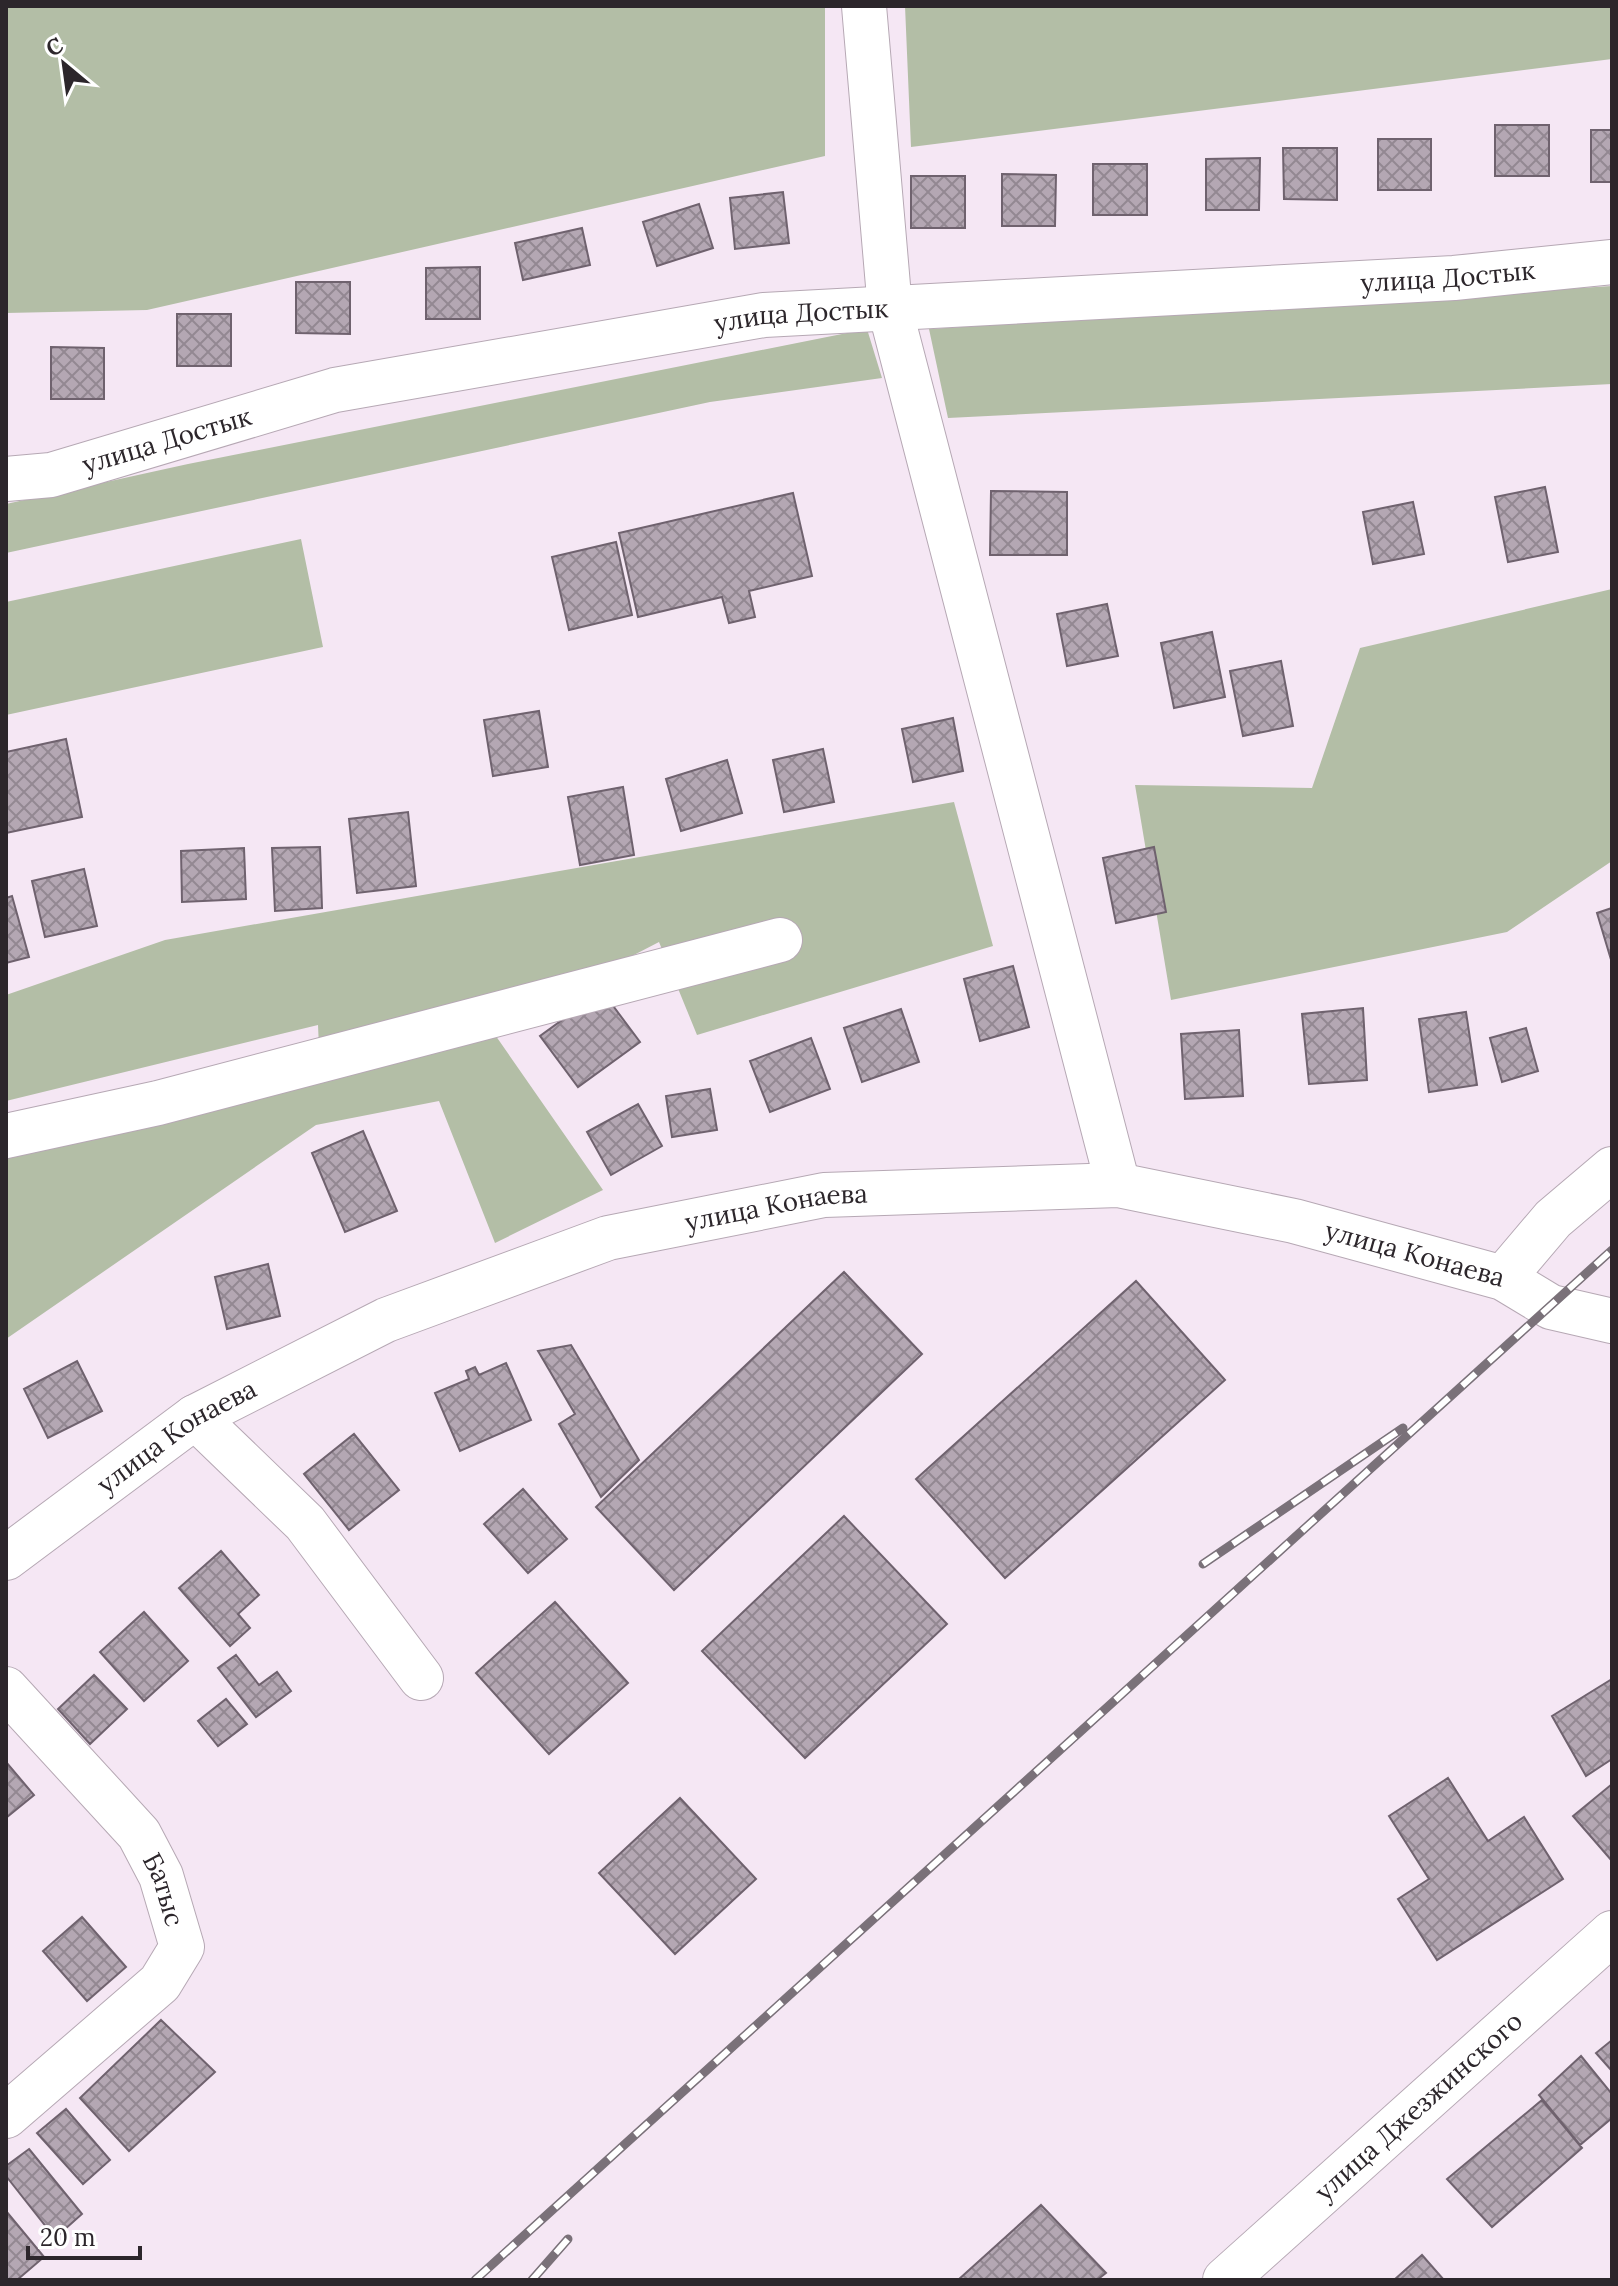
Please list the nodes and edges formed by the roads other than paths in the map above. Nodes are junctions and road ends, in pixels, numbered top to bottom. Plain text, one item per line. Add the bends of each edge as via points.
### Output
1 (864, 6) edge
2 (1612, 262) edge
3 (890, 309) junction
4 (6, 479) edge
5 (780, 940) dead end
6 (6, 1136) edge
7 (1612, 1169) edge
8 (1118, 1185) junction
9 (1503, 1278) junction
10 (1612, 1321) edge
11 (195, 1417) junction
12 (6, 1558) edge
13 (421, 1678) dead end
14 (6, 1689) edge
15 (1612, 1933) edge
16 (6, 2116) edge
17 (1225, 2280) edge

1 - 3 street
2 - 3 street, улица Достык via 1454,278
3 - 4 street, улица Достык via 764,315 335,390 51,475
3 - 8 street
5 - 6 street via 158,1103
7 - 9 street via 1553,1219
8 - 9 street, улица Конаева via 1294,1221
8 - 11 street, улица Конаева via 824,1195 608,1238 386,1320
9 - 10 street, улица Конаева via 1551,1307
11 - 12 street, улица Конаева
11 - 13 street via 305,1523
14 - 16 street, Батыс via 139,1834 161,1876 182,1947 160,1983
15 - 17 street, улица Джезжинского

